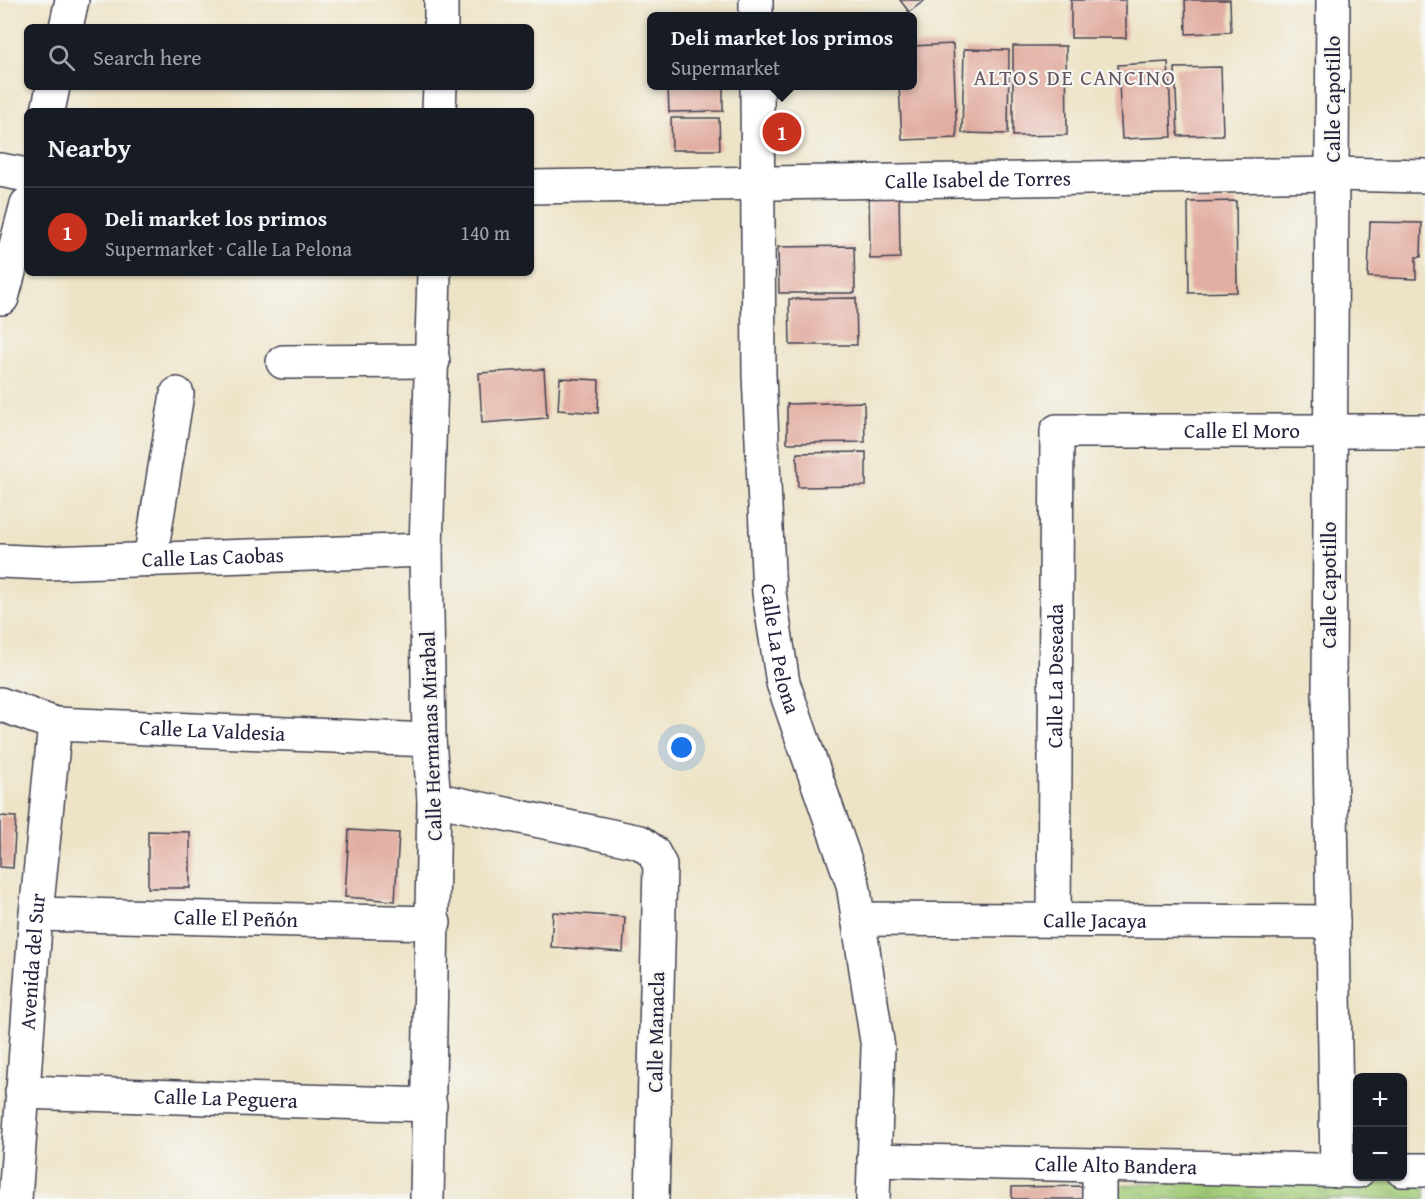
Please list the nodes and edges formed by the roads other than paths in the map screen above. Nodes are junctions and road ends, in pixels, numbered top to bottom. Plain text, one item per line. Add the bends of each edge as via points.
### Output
1 (72, 0) edge
2 (441, 0) edge
3 (1333, 0) edge
4 (67, 24) edge
5 (441, 24) edge
6 (52, 90) edge
7 (440, 90) edge
8 (757, 90) edge
9 (49, 108) edge
10 (439, 108) edge
11 (0, 170) edge
12 (24, 174) edge
13 (1333, 174) junction
14 (1425, 176) edge
15 (756, 185) junction
16 (534, 187) edge
17 (24, 215) edge
18 (434, 276) edge
19 (2, 298) dead end
20 (433, 361) junction
21 (283, 362) dead end
22 (177, 394) dead end
23 (1330, 430) junction
24 (1057, 431) joint
25 (1425, 431) edge
26 (426, 550) junction
27 (150, 560) junction
28 (0, 561) edge
29 (0, 704) edge
30 (55, 724) junction
31 (429, 740) junction
32 (434, 799) junction
33 (36, 914) junction
34 (858, 919) junction
35 (1054, 920) junction
36 (1333, 922) junction
37 (434, 923) junction
38 (22, 1092) junction
39 (430, 1105) junction
40 (874, 1160) junction
41 (1099, 1167) junction
42 (1407, 1170) edge
43 (1425, 1170) edge
44 (1347, 1171) edge
45 (15, 1199) edge
46 (427, 1199) edge
47 (652, 1199) edge
48 (873, 1199) edge
49 (1099, 1199) edge

1 - 4 street
2 - 5 street
3 - 13 street, Calle Capotillo
6 - 9 street
7 - 10 street
8 - 15 street, Calle La Pelona
11 - 12 street
13 - 14 street, Calle Isabel de Torres
13 - 15 street, Calle Isabel de Torres
13 - 23 street, Calle Capotillo
15 - 16 street, Calle Isabel de Torres
15 - 34 street, Calle La Pelona via 759,375 769,593 783,683 853,884
17 - 19 street
18 - 20 street, Calle Hermanas Mirabal
20 - 21 street
20 - 26 street, Calle Hermanas Mirabal
22 - 27 street
23 - 24 street, Calle El Moro
23 - 25 street, Calle El Moro
23 - 36 street, Calle Capotillo
24 - 35 street, Calle La Deseada
26 - 27 street, Calle Las Caobas
26 - 31 street, Calle Hermanas Mirabal
27 - 28 street, Calle Las Caobas
29 - 30 street, Calle La Valdesia
30 - 31 street, Calle La Valdesia
30 - 33 street, Avenida del Sur
31 - 32 street, Calle Hermanas Mirabal
32 - 37 street, Calle Hermanas Mirabal
32 - 47 street, Calle Manacla via 640,842 653,852 660,866
33 - 37 street, Calle El Peñón
33 - 38 street, Avenida del Sur
34 - 35 street, Calle Jacaya
34 - 40 street, Calle La Pelona via 878,1048
35 - 36 street, Calle Jacaya
36 - 44 street, Calle Capotillo
37 - 39 street, Calle Hermanas Mirabal
38 - 39 street, Calle La Peguera
38 - 45 street, Avenida del Sur
39 - 46 street, Calle Hermanas Mirabal
40 - 41 street, Calle Alto Bandera
40 - 48 street, Calle La Pelona
41 - 44 street, Calle Alto Bandera
41 - 49 street
42 - 43 street

